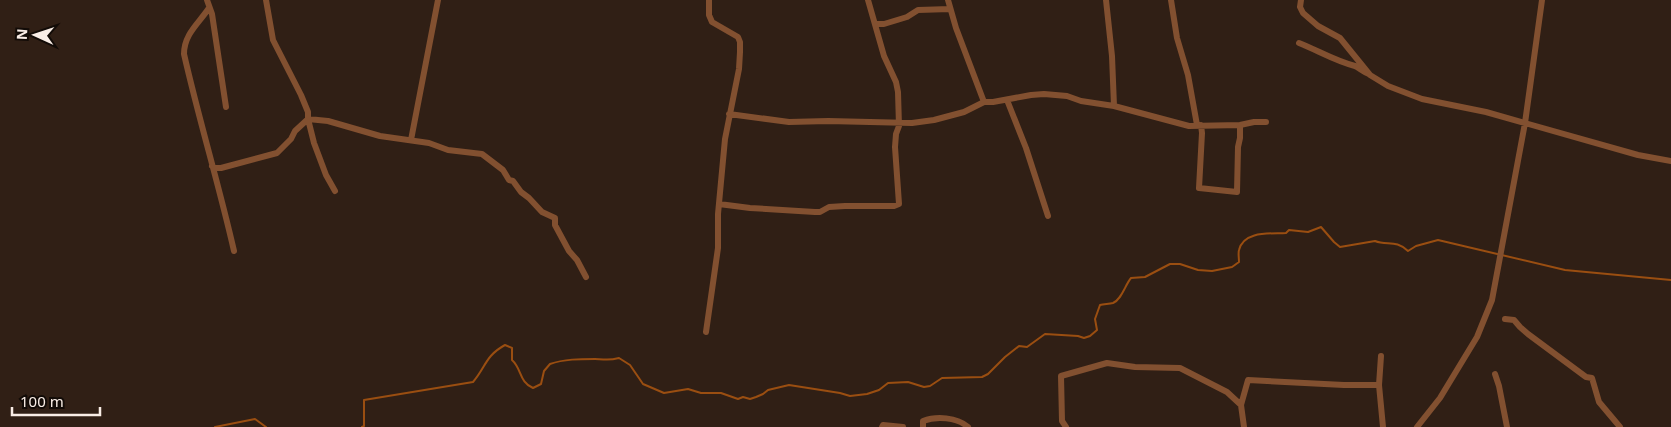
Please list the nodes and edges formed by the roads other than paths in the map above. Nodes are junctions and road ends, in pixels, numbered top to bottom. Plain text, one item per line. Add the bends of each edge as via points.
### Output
1 (207, 0) edge
2 (261, 0) edge
3 (438, 0) edge
4 (710, 0) edge
5 (868, 0) edge
6 (948, 0) edge
7 (1106, 0) edge
8 (1171, 0) edge
9 (1301, 0) edge
10 (1542, 0) edge
11 (266, 3) edge
12 (209, 8) junction
13 (950, 9) junction
14 (875, 24) junction
15 (1298, 43) dead end
16 (1370, 75) junction
17 (1007, 100) junction
18 (984, 102) junction
19 (1114, 106) junction
20 (226, 107) dead end
21 (729, 114) junction
22 (308, 119) junction
23 (1266, 122) dead end
24 (1525, 123) junction
25 (898, 124) junction
26 (1199, 125) junction
27 (1240, 125) junction
28 (411, 140) junction
29 (1671, 161) edge
30 (212, 166) junction
31 (335, 191) dead end
32 (719, 204) junction
33 (1048, 216) dead end
34 (234, 251) dead end
35 (586, 277) dead end
36 (1505, 319) dead end
37 (706, 332) dead end
38 (1381, 356) dead end
39 (1495, 374) dead end
40 (1379, 385) junction
41 (1241, 405) junction
42 (882, 427) edge
43 (903, 427) edge
44 (923, 427) edge
45 (968, 427) edge
46 (1066, 427) edge
47 (1244, 427) edge
48 (1383, 427) edge
49 (1418, 427) edge
50 (1508, 427) edge
51 (1620, 427) edge

1 - 12 street
2 - 11 street
3 - 28 street
4 - 21 street via 712,22 738,37 740,42 739,69
5 - 14 street
6 - 13 street
7 - 19 street
8 - 26 street
9 - 16 street via 1303,13 1340,38
10 - 24 street
11 - 22 street via 273,40 301,95
12 - 20 street
12 - 30 street via 190,31 184,54
13 - 14 street via 918,10 907,17
13 - 18 street
14 - 25 street via 896,82
15 - 16 street
16 - 24 street via 1408,94
17 - 18 street
17 - 19 street via 1031,95 1058,95
17 - 33 street
18 - 25 street via 964,112 934,120
19 - 26 street via 1189,126
21 - 25 street via 789,122
21 - 32 street
22 - 28 street
22 - 30 street via 277,153 221,168
22 - 31 street via 314,143
23 - 27 street
24 - 29 street via 1638,155
24 - 49 street via 1492,300 1472,345
25 - 32 street via 896,165 899,204 836,206 815,212
26 - 27 street
26 - 27 street via 1202,133 1199,188 1237,192
28 - 35 street via 448,150 477,153 498,165 542,212 555,218 555,225
30 - 34 street
32 - 37 street via 718,248
36 - 51 street via 1514,320 1586,377 1592,378 1599,402
38 - 40 street
39 - 50 street
40 - 41 street via 1248,380
40 - 48 street
41 - 46 street via 1227,392 1180,368 1107,363 1062,376 1062,421
41 - 47 street
42 - 43 street
44 - 45 street via 923,421 940,418

